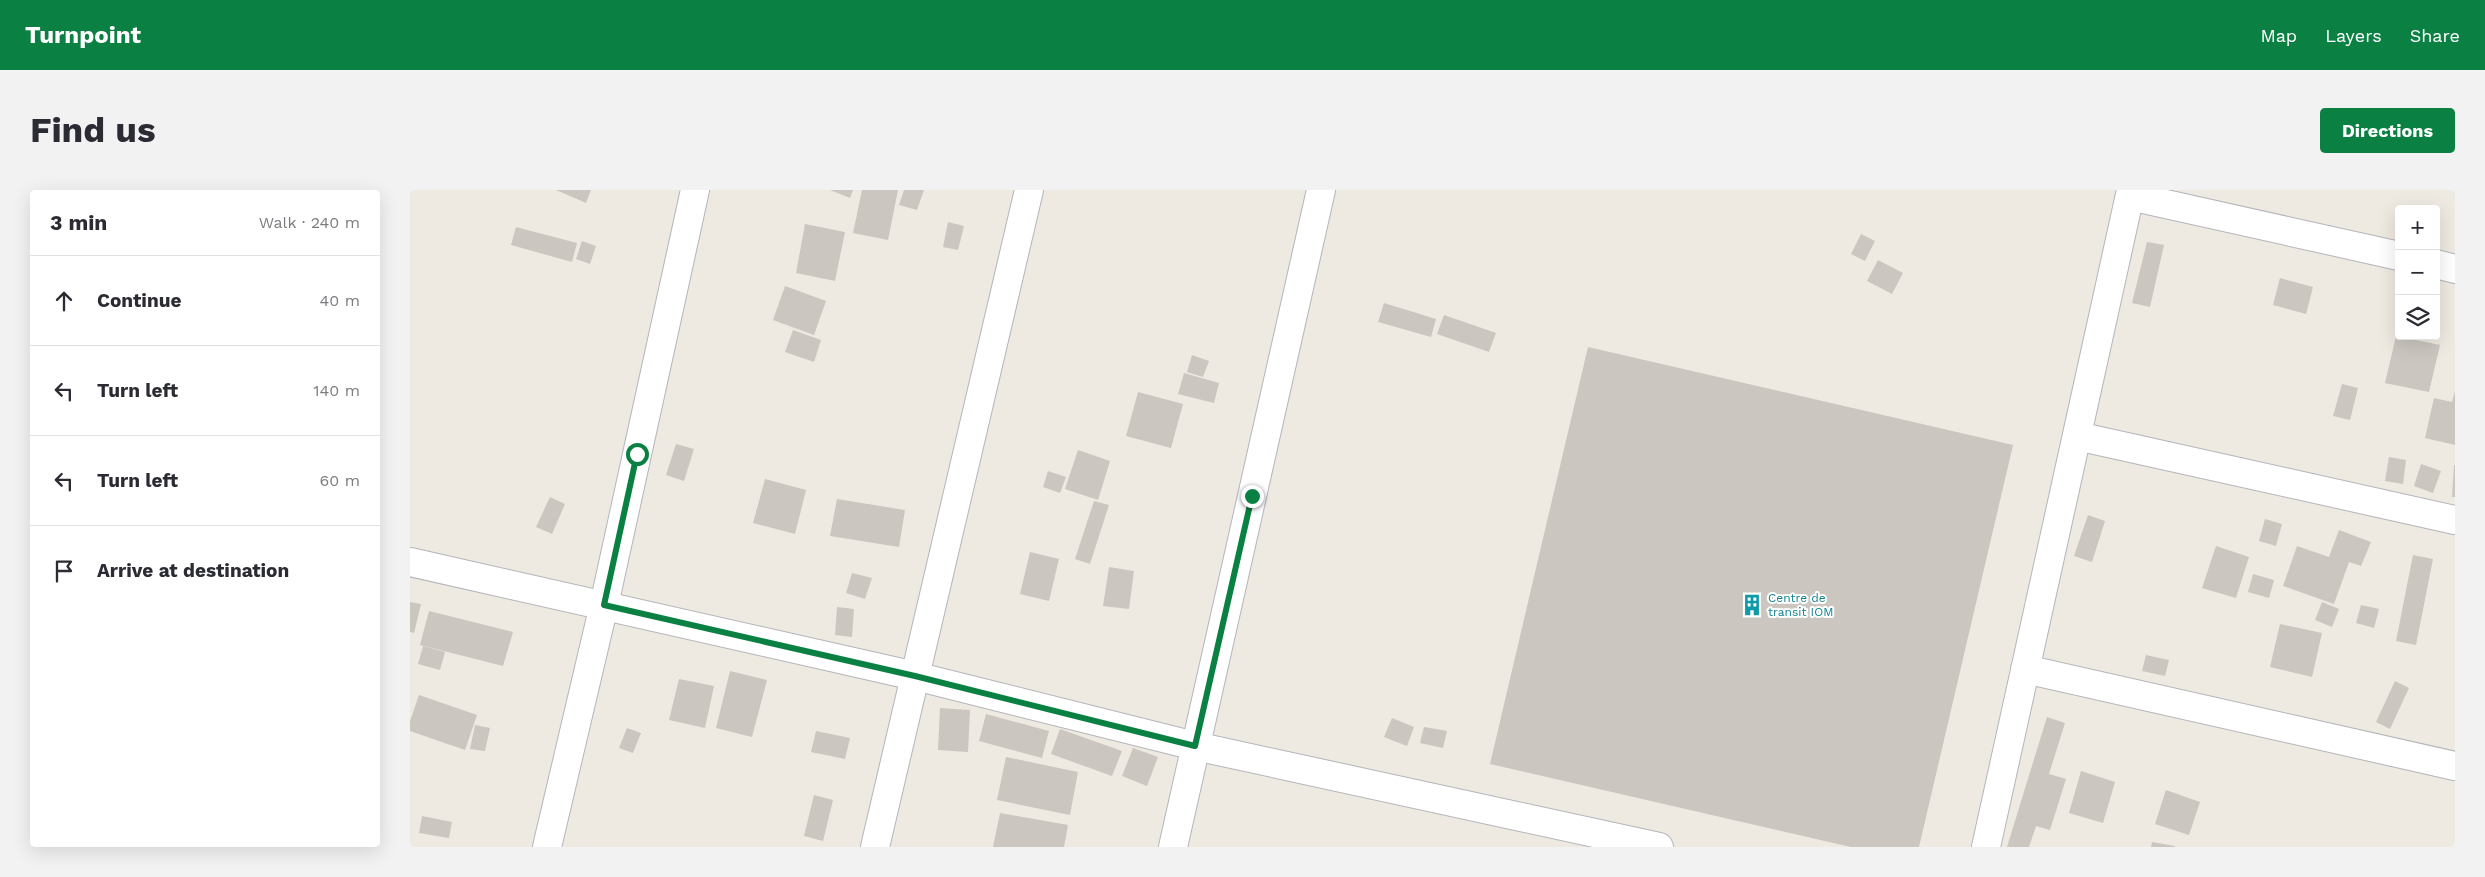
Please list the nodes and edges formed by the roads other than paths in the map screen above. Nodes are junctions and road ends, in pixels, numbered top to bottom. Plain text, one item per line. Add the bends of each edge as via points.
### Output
1 (695, 190) edge
2 (1029, 190) edge
3 (1321, 190) edge
4 (2130, 193) edge
5 (2395, 255) edge
6 (2440, 265) edge
7 (2455, 269) edge
8 (2077, 436) junction
9 (2455, 520) edge
10 (410, 562) edge
11 (604, 605) junction
12 (2026, 669) junction
13 (915, 676) junction
14 (1195, 746) junction
15 (2455, 766) edge
16 (547, 847) edge
17 (875, 847) edge
18 (1173, 847) edge
19 (1659, 847) edge
20 (1986, 847) edge

1 - 11 street
2 - 13 street
3 - 14 street
4 - 5 street
4 - 8 street
6 - 7 street
8 - 9 street
8 - 12 street
10 - 11 street
11 - 13 street
11 - 16 street
12 - 15 street
12 - 20 street
13 - 14 street
13 - 17 street
14 - 18 street
14 - 19 street

